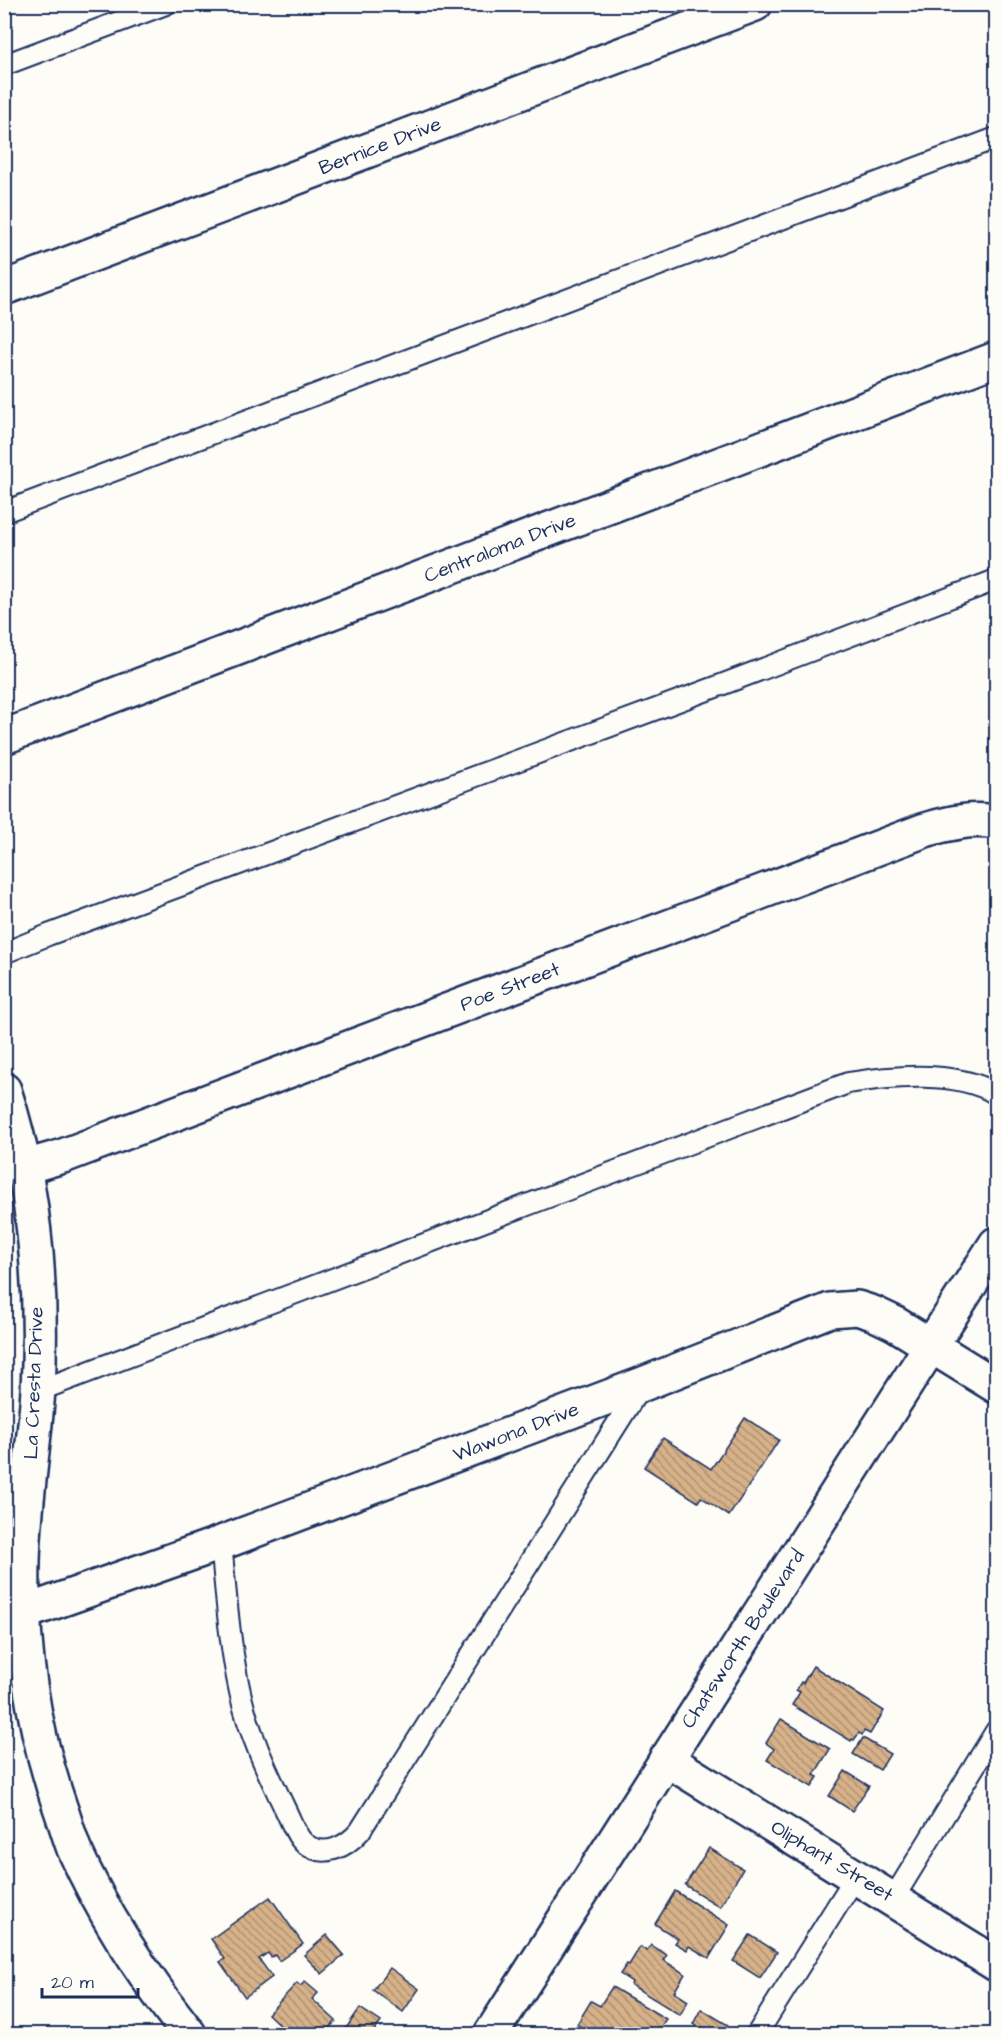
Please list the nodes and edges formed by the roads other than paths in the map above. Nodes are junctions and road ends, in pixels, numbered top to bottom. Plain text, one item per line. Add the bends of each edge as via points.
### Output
1 (166, 4) edge
2 (755, 4) edge
3 (4, 65) edge
4 (996, 138) edge
5 (4, 288) edge
6 (996, 359) edge
7 (4, 512) edge
8 (996, 580) edge
9 (4, 737) edge
10 (996, 822) edge
11 (4, 953) edge
12 (4, 1090) edge
13 (996, 1094) edge
14 (25, 1167) junction
15 (996, 1244) edge
16 (931, 1345) junction
17 (643, 1384) junction
18 (996, 1386) edge
19 (38, 1391) junction
20 (221, 1543) junction
21 (23, 1614) junction
22 (996, 1731) edge
23 (666, 1759) junction
24 (856, 1876) junction
25 (893, 1899) junction
26 (996, 1964) edge
27 (189, 2034) edge
28 (491, 2034) edge
29 (757, 2034) edge

1 - 3 lane
2 - 5 street, Bernice Drive
4 - 7 lane
6 - 9 street, Centraloma Drive
8 - 11 lane
10 - 14 street, Poe Street via 963,821 925,830 75,1152
12 - 14 street, La Cresta Drive
13 - 19 lane via 975,1083 926,1078 848,1083
14 - 19 street, La Cresta Drive via 35,1250
15 - 16 street, Chatsworth Boulevard
16 - 17 street, Wawona Drive via 873,1313 857,1308 839,1309 822,1312
16 - 18 street, Wawona Drive
16 - 23 street, Chatsworth Boulevard
17 - 20 street, Wawona Drive
17 - 20 lane via 360,1831 342,1848 320,1850 303,1842 254,1740 232,1646
19 - 21 street, La Cresta Drive via 23,1562
20 - 21 street, Wawona Drive
21 - 27 street, La Cresta Drive via 28,1686 38,1738 74,1848 139,1966
22 - 25 lane
23 - 24 street, Oliphant Street
23 - 28 street, Chatsworth Boulevard
24 - 25 street, Oliphant Street
24 - 29 lane
25 - 26 street, Oliphant Street

